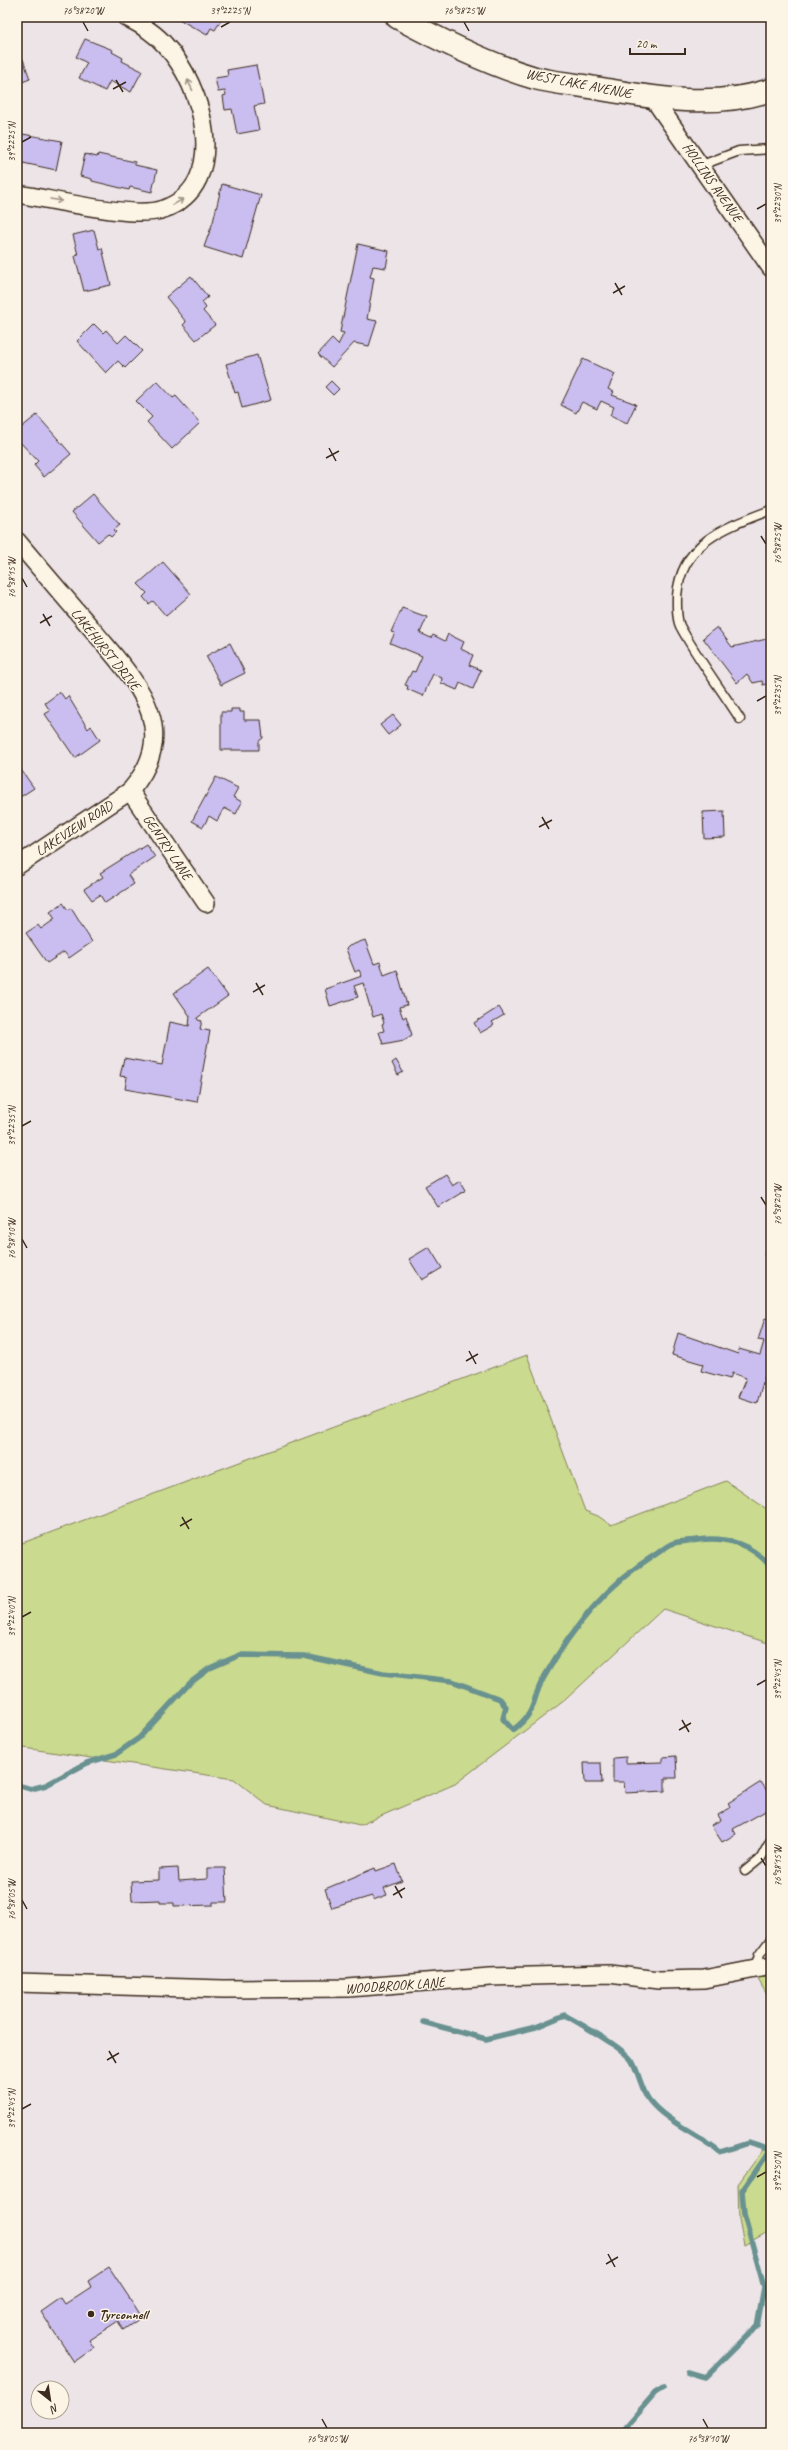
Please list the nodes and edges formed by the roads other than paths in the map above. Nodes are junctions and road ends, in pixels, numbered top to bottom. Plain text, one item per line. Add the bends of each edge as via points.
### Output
1 (397, 17) edge
2 (131, 18) edge
3 (771, 90) edge
4 (653, 98) junction
5 (771, 149) edge
6 (702, 165) junction
7 (17, 194) edge
8 (771, 268) edge
9 (771, 510) edge
10 (17, 541) edge
11 (740, 719) dead end
12 (130, 791) junction
13 (17, 866) edge
14 (206, 903) dead end
15 (771, 1840) edge
16 (745, 1871) dead end
17 (771, 1939) edge
18 (763, 1967) edge
19 (17, 1984) edge

1 - 4 street, WEST LAKE AVENUE via 459,49 536,78
7 -> 2 street via 148,213 180,201 196,186 207,147 196,96 166,46
3 - 4 street, WEST LAKE AVENUE via 736,99 709,102
4 - 6 street, HOLLINS AVENUE
5 - 6 lane via 739,151
6 - 8 street, HOLLINS AVENUE
9 - 11 lane via 738,522 709,538 690,555 678,580 676,606 679,625
10 - 12 street, LAKEHURST DRIVE via 122,663 140,687 149,705 154,734 150,756 142,777
12 - 13 street, LAKEVIEW ROAD
12 - 14 street, GENTRY LANE
15 - 16 lane via 761,1858
17 - 18 lane via 759,1955
18 - 19 street, WOODBROOK LANE via 704,1979 659,1980 609,1974 490,1977 348,1988 223,1989

